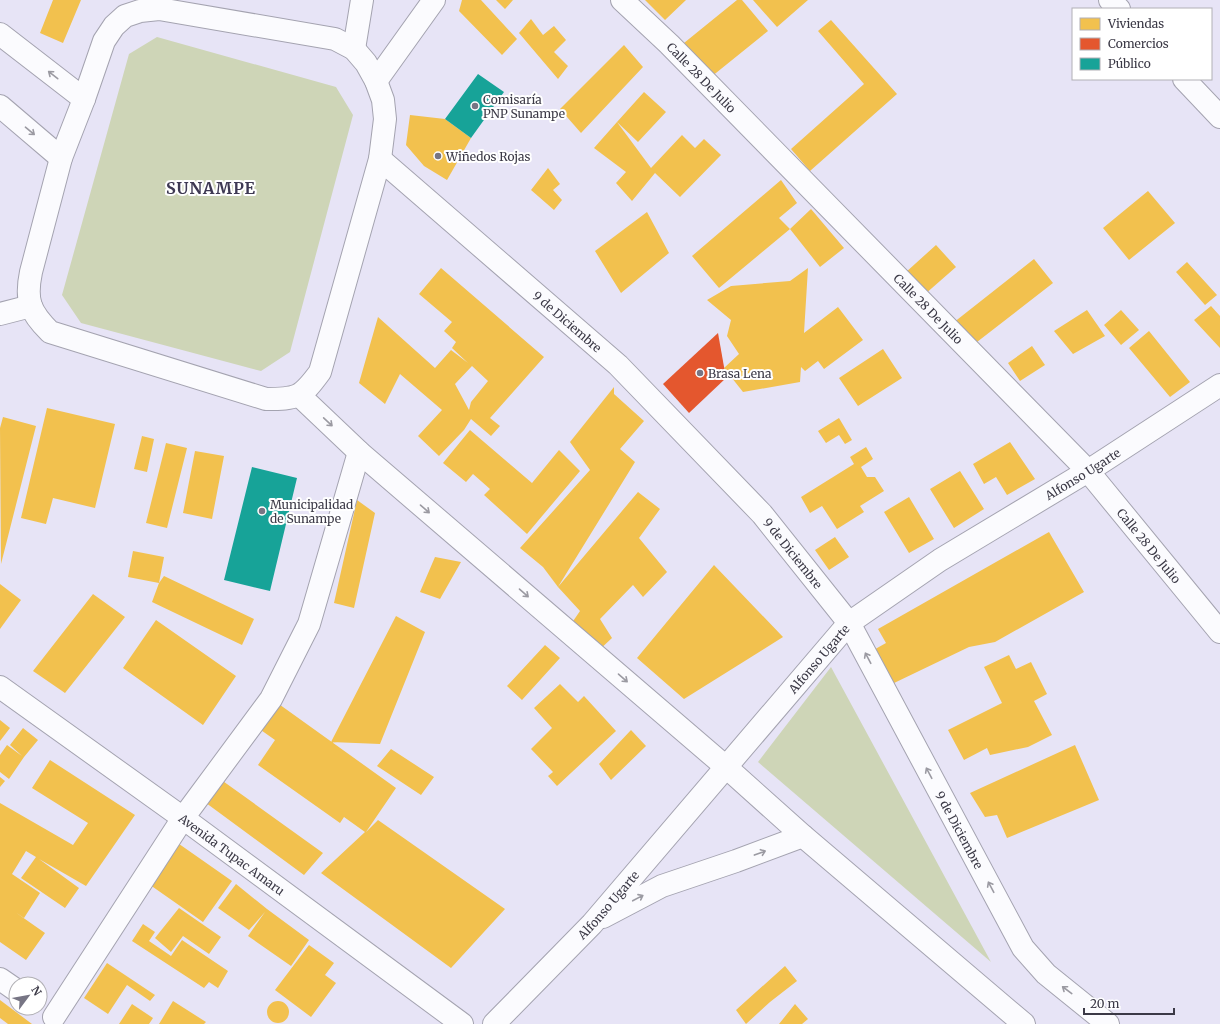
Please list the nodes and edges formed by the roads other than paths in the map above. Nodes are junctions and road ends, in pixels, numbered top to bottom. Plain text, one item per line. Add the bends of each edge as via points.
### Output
1 (362, 0) edge
2 (434, 0) edge
3 (622, 0) edge
4 (1110, 0) edge
5 (141, 6) edge
6 (1118, 8) edge
7 (0, 34) edge
8 (354, 49) junction
9 (1185, 80) edge
10 (376, 81) junction
11 (84, 99) junction
12 (0, 106) edge
13 (1220, 117) edge
14 (61, 158) junction
15 (380, 159) junction
16 (31, 306) junction
17 (0, 314) edge
18 (1220, 385) edge
19 (300, 396) junction
20 (359, 452) junction
21 (1088, 471) junction
22 (849, 623) junction
23 (1220, 632) edge
24 (0, 687) edge
25 (726, 766) junction
26 (183, 818) junction
27 (803, 836) junction
28 (592, 924) junction
29 (53, 1016) edge
30 (462, 1024) edge
31 (494, 1024) edge
32 (1024, 1024) edge
33 (1108, 1024) edge

1 - 8 street
2 - 10 street
3 - 21 street, Calle 28 De Julio via 669,44
4 - 6 street
5 - 8 street via 335,39
5 - 11 street via 114,26 104,41
11 -> 7 street
8 - 10 street
9 - 13 street
10 - 15 street via 383,100 385,119
11 - 14 street
12 -> 14 street
14 - 16 street via 31,272 28,288
15 - 19 street via 320,372
15 - 22 street, 9 de Diciembre via 618,366 762,514
16 - 17 street
16 - 19 street via 37,319 50,332 266,399
18 - 21 street, Alfonso Ugarte
19 -> 20 street
20 -> 25 street
20 - 26 street via 308,624 270,699
21 - 22 street, Alfonso Ugarte via 940,560
21 - 23 street, Calle 28 De Julio
22 - 25 street, Alfonso Ugarte
33 -> 22 street, 9 de Diciembre via 1046,974 1024,948
24 - 26 street, Avenida Tupac Amaru
25 - 27 street
25 - 28 street, Alfonso Ugarte
26 - 29 street
26 - 30 street, Avenida Tupac Amaru
28 -> 27 street via 662,886
27 - 32 street
28 - 31 street, Alfonso Ugarte

